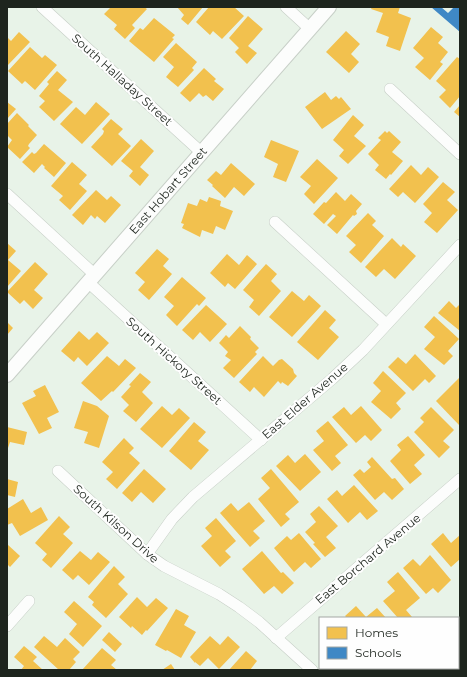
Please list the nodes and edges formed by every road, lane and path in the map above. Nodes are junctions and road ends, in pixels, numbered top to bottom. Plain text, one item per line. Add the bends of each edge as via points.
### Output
1 (42, 7) edge
2 (286, 7) edge
3 (329, 7) edge
4 (310, 29) junction
5 (390, 89) dead end
6 (202, 153) junction
7 (460, 154) edge
8 (7, 194) edge
9 (274, 222) dead end
10 (460, 245) edge
11 (91, 278) junction
12 (386, 324) junction
13 (7, 375) edge
14 (260, 440) junction
15 (58, 472) dead end
16 (460, 479) edge
17 (147, 554) junction
18 (29, 601) dead end
19 (7, 626) edge
20 (276, 638) junction
21 (312, 670) edge

1 - 6 street, South Halladay Street
2 - 4 street
3 - 4 street, East Hobart Street
4 - 6 street, East Hobart Street
5 - 7 street
6 - 11 street, East Hobart Street
8 - 11 street, South Hickory Street
9 - 12 street
10 - 12 street, East Elder Avenue
11 - 13 street, East Hobart Street
11 - 14 street, South Hickory Street
12 - 14 street, East Elder Avenue via 347,365
14 - 17 street, East Elder Avenue via 193,497 172,519
15 - 17 street, South Kilson Drive
16 - 20 street, East Borchard Avenue
17 - 20 street, South Kilson Drive via 239,607
18 - 19 street
20 - 21 street, South Kilson Drive

